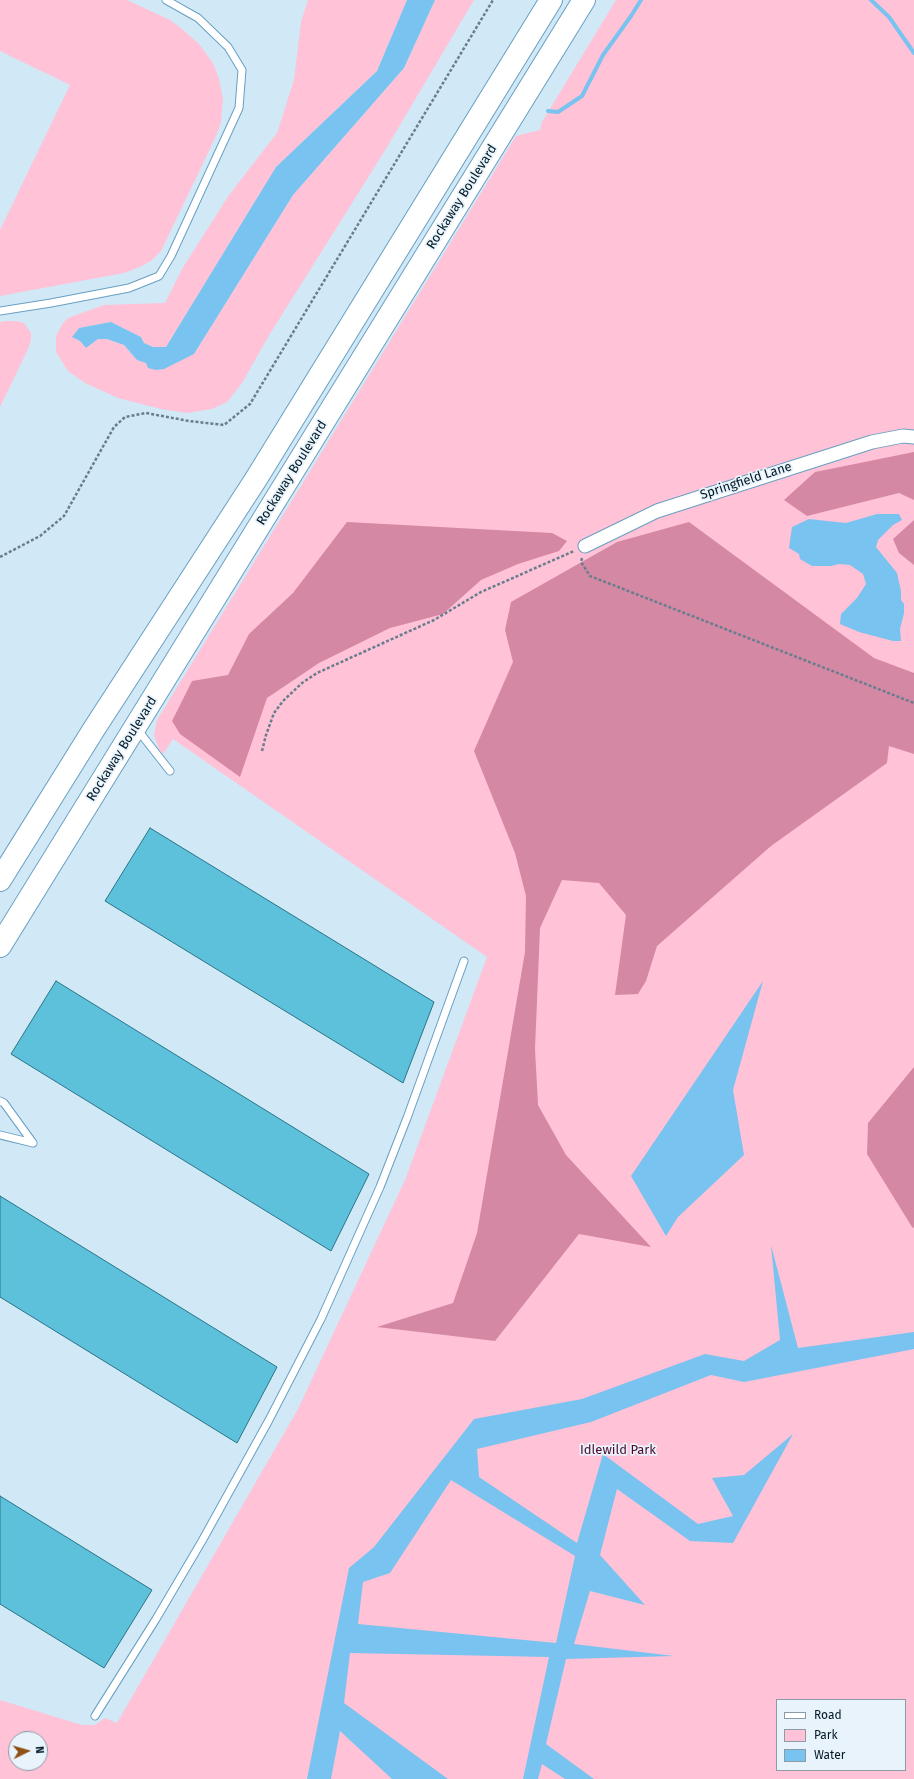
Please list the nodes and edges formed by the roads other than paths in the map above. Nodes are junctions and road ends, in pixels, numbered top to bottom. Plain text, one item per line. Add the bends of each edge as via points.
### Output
1 (166, 0) edge
2 (551, 0) edge
3 (584, 0) edge
4 (0, 311) edge
5 (914, 437) edge
6 (585, 546) road end
7 (135, 727) junction
8 (170, 771) dead end
9 (0, 880) edge
10 (0, 946) edge
11 (464, 961) dead end
12 (0, 1101) edge
13 (0, 1135) edge
14 (95, 1716) dead end

1 - 4 lane via 198,18 228,47 242,70 239,108 171,256 158,276 129,288
2 - 9 highway via 256,479 94,729
3 - 7 highway, Rockaway Boulevard
5 - 6 street, Springfield Lane via 903,436 872,442 657,510
7 - 8 lane
7 - 10 highway, Rockaway Boulevard
11 - 14 lane via 423,1075 346,1266 265,1427 202,1540
12 - 13 lane via 33,1143

